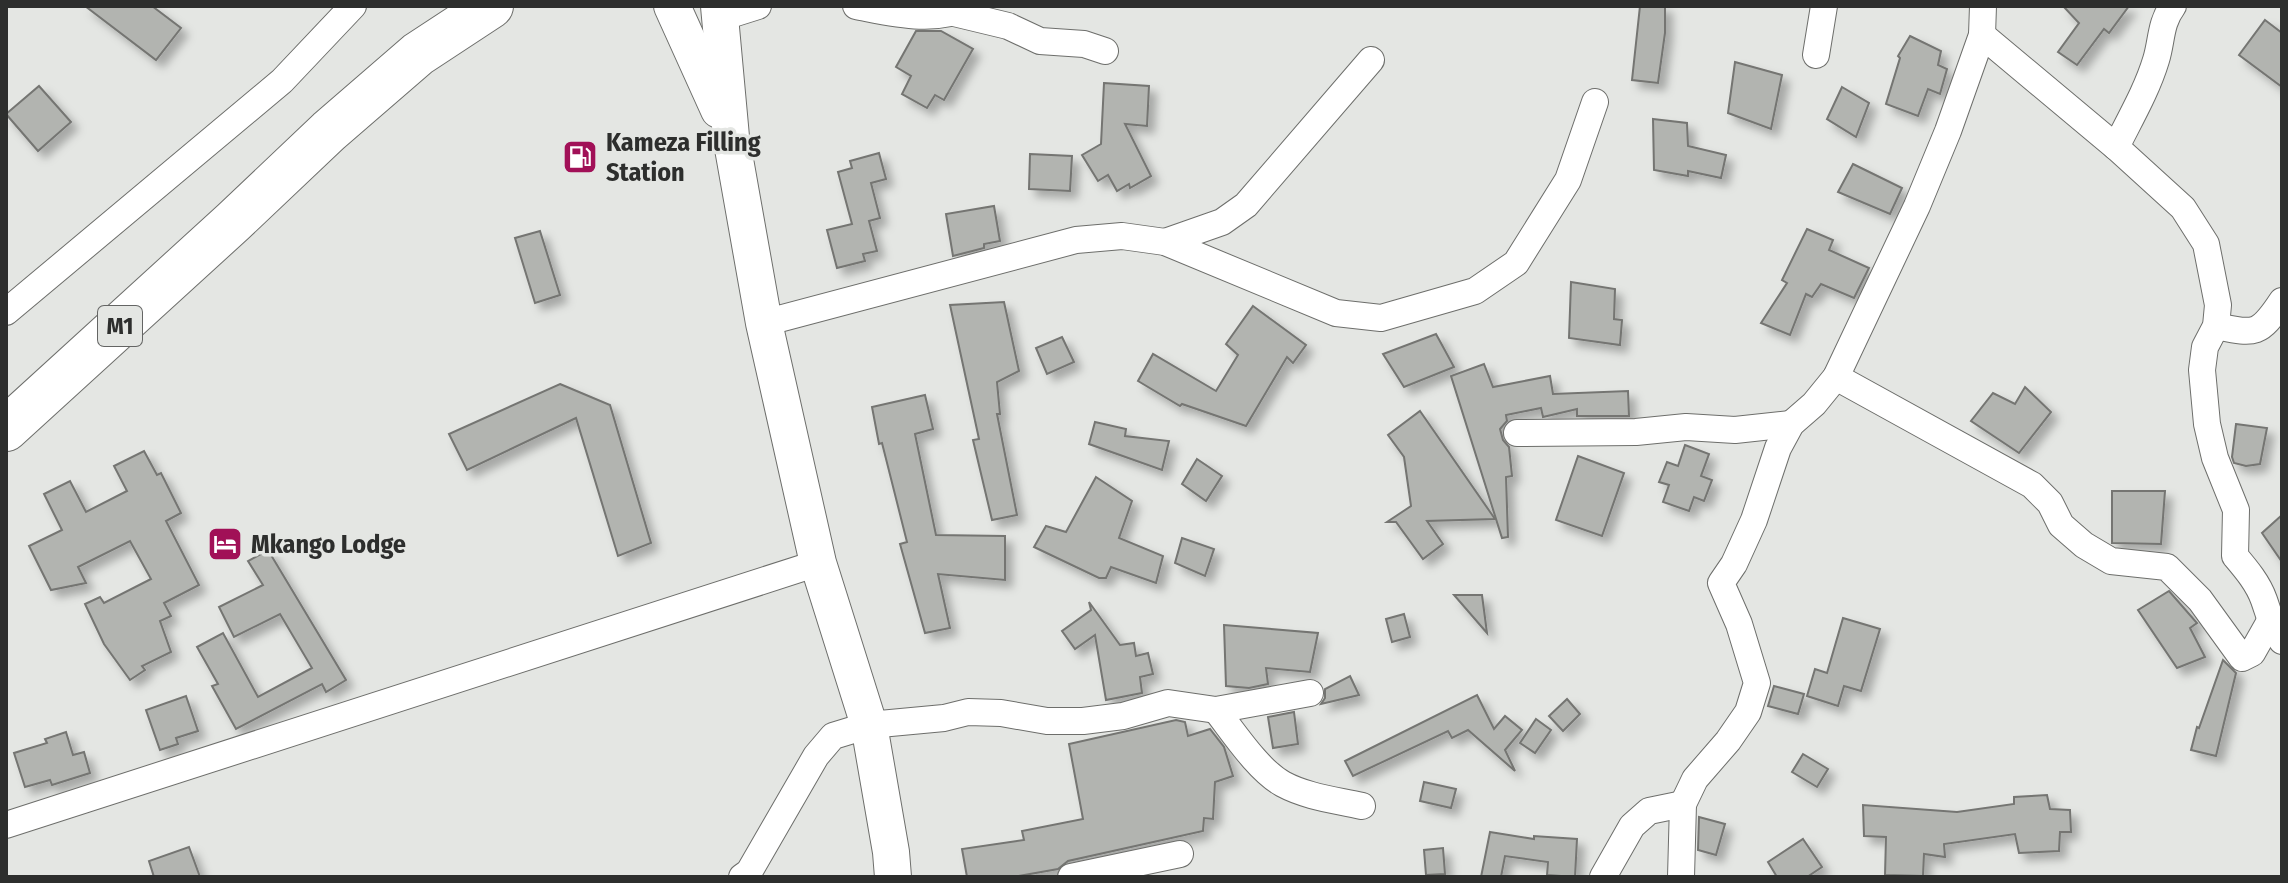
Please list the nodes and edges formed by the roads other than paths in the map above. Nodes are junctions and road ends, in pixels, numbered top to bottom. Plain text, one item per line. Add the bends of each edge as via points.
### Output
1 (353, 6) edge
2 (451, 6) edge
3 (491, 6) edge
4 (672, 6) edge
5 (758, 6) edge
6 (856, 6) edge
7 (1824, 6) edge
8 (1983, 6) edge
9 (2173, 6) edge
10 (962, 10) edge
11 (720, 12) edge
12 (1982, 35) junction
13 (1105, 51) dead end
14 (418, 54) junction
15 (1816, 55) dead end
16 (1371, 60) dead end
17 (1595, 102) dead end
18 (731, 137) junction
19 (2116, 147) junction
20 (1165, 242) junction
21 (2282, 301) edge
22 (6, 312) edge
23 (764, 323) junction
24 (2216, 326) junction
25 (1836, 377) junction
26 (1791, 424) junction
27 (6, 429) edge
28 (1517, 433) dead end
29 (818, 563) junction
30 (2276, 632) edge
31 (1310, 693) dead end
32 (1216, 710) junction
33 (869, 725) junction
34 (1683, 804) junction
35 (1362, 806) dead end
36 (6, 825) edge
37 (1180, 854) dead end
38 (742, 877) edge
39 (893, 877) edge
40 (1071, 877) edge
41 (1603, 877) edge
42 (1681, 877) edge

1 - 22 street via 282,81
2 - 14 highway, M1
3 - 14 highway, M1
4 - 18 main road
5 - 11 street
6 - 10 street via 914,16
7 - 15 street
8 - 12 street
9 - 19 street via 2162,27 2157,59
10 - 13 street via 1040,41
11 - 18 main road
12 - 19 street
12 - 25 street via 1917,206
14 - 27 highway, M1
16 - 20 street via 1246,205 1222,222
17 - 20 street via 1568,180 1540,229 1516,263 1475,291 1381,318 1336,313
18 - 23 main road
19 - 24 street via 2197,226 2217,290
20 - 23 street via 1122,236 1076,240
21 - 24 street via 2267,324 2255,331
23 - 29 main road
24 - 30 street via 2205,347 2202,370 2207,424 2236,510 2235,556 2254,579
25 - 26 street
25 - 30 street via 2032,485 2050,503 2061,525 2111,561 2167,567 2200,600 2242,658
26 - 28 street via 1735,430
26 - 34 street via 1767,474 1754,520 1721,583 1757,683 1748,712 1695,779
29 - 33 main road
29 - 36 street
31 - 32 street
32 - 33 street via 1168,703 1083,721 968,712
32 - 35 street via 1277,780 1301,792
33 - 38 street via 833,736 816,756
33 - 39 main road
34 - 41 street via 1649,811 1632,826
34 - 42 street
37 - 40 street

